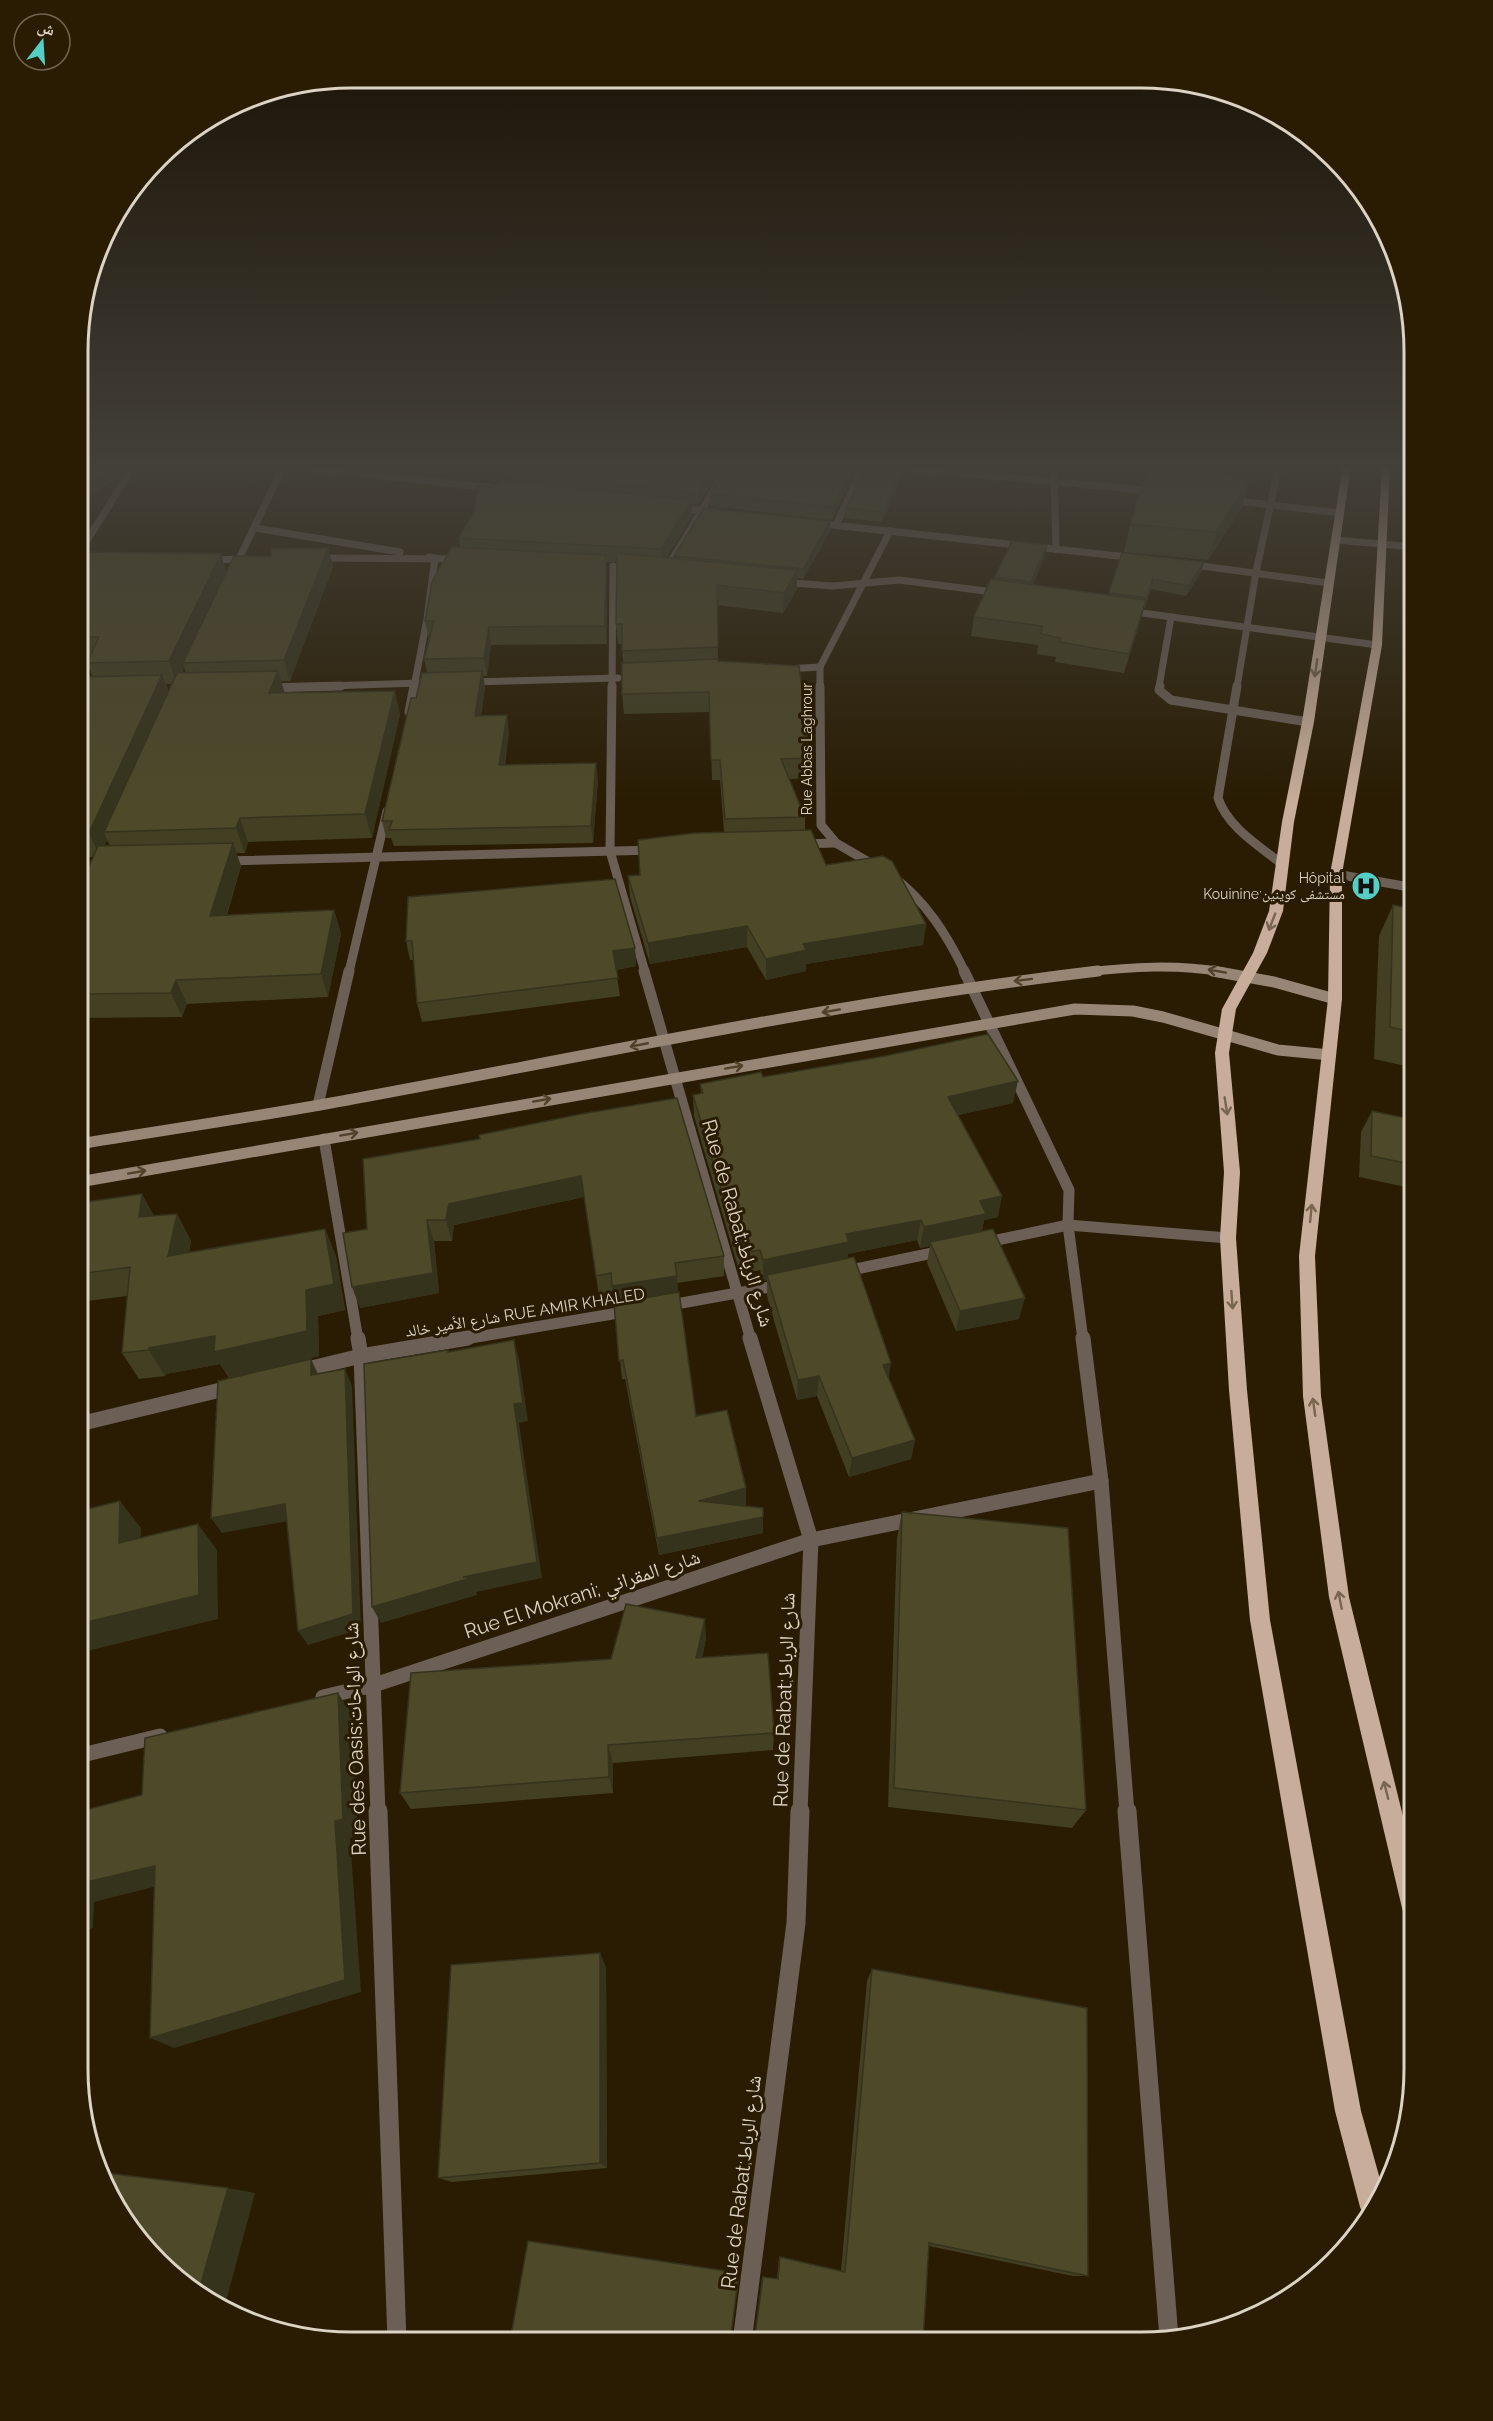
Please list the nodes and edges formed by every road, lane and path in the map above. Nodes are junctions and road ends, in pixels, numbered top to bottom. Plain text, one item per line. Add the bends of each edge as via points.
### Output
1 (432, 578) edge
2 (617, 578) edge
3 (865, 578) edge
4 (1255, 578) edge
5 (1295, 578) edge
6 (1329, 578) edge
7 (1382, 578) edge
8 (772, 581) edge
9 (1328, 583) junction
10 (862, 584) junction
11 (1008, 594) edge
12 (1124, 610) edge
13 (1171, 617) junction
14 (1246, 627) junction
15 (1320, 638) junction
16 (1377, 645) junction
17 (820, 667) junction
18 (774, 670) edge
19 (612, 678) junction
20 (623, 678) edge
21 (461, 682) edge
22 (415, 683) junction
23 (427, 683) edge
24 (263, 689) edge
25 (1231, 711) junction
26 (407, 718) edge
27 (1308, 722) junction
28 (389, 799) edge
29 (836, 843) junction
30 (789, 844) edge
31 (669, 849) edge
32 (610, 851) junction
33 (376, 857) junction
34 (211, 861) edge
35 (1283, 865) junction
36 (1336, 874) junction
37 (1404, 886) edge
38 (1246, 976) junction
39 (971, 986) junction
40 (1335, 999) junction
41 (989, 1024) junction
42 (1223, 1035) junction
43 (663, 1040) junction
44 (1330, 1055) junction
45 (674, 1077) junction
46 (318, 1105) junction
47 (324, 1139) junction
48 (88, 1143) edge
49 (88, 1180) edge
50 (1068, 1225) junction
51 (1228, 1238) junction
52 (828, 1275) edge
53 (794, 1282) edge
54 (737, 1294) junction
55 (361, 1356) junction
56 (282, 1375) edge
57 (248, 1383) edge
58 (88, 1422) edge
59 (1101, 1481) junction
60 (811, 1540) junction
61 (375, 1685) junction
62 (306, 1701) edge
63 (170, 1734) edge
64 (88, 1754) edge
65 (1404, 1867) edge
66 (1371, 2197) edge
67 (1167, 2331) edge
68 (397, 2332) edge
69 (743, 2332) edge

1 - 22 street
2 - 19 street, Rue de Rabat;شارع الرباط
3 - 10 street, Rue Abbas Laghrour
4 - 14 street
5 - 9 street
6 - 9 highway
7 - 16 highway
8 - 10 street via 820,586
9 - 15 highway
10 - 11 street via 914,581
10 - 17 street, Rue Abbas Laghrour
12 - 13 street
13 - 14 street
13 - 25 street via 1159,690 1171,700
14 - 15 street
14 - 25 street
15 - 16 street
15 -> 27 highway
16 - 36 highway
17 - 18 street
17 - 29 street, Rue Abbas Laghrour via 819,818
19 - 20 street
19 - 21 street
19 - 32 street, Rue de Rabat;شارع الرباط
22 - 23 street
22 - 24 street
22 - 26 street
25 - 27 street
25 - 35 street via 1219,806
27 - 35 highway
28 - 33 street
29 - 30 street
29 - 39 street, Rue Abbas Laghrour via 899,879 917,895 934,916
31 - 32 street
32 - 33 street
32 - 43 street, Rue de Rabat;شارع الرباط
33 - 34 street
33 - 46 street
35 -> 38 highway via 1276,911 1260,953
36 - 37 street
36 - 40 highway
38 -> 39 main road via 1198,968 1138,966
38 - 40 main road
38 - 42 highway via 1229,1009
39 - 41 street, Rue Abbas Laghrour
39 -> 43 main road
40 - 44 highway
41 - 42 main road via 1098,1008 1163,1017
45 -> 41 main road
41 - 50 street, Rue Abbas Laghrour via 1069,1190
42 - 44 main road via 1278,1050
42 -> 51 highway via 1223,1086 1232,1172
43 - 45 street, Rue de Rabat;شارع الرباط
43 -> 46 main road
65 -> 44 highway via 1339,1598 1312,1396 1307,1256
47 -> 45 main road
45 - 54 street, Rue de Rabat;شارع الرباط
46 - 48 main road
49 -> 47 main road
47 - 55 street, Rue des Oasis;شارع الواحات
50 - 51 street
50 - 52 street
50 - 59 street, Rue Abbas Laghrour
51 -> 66 highway via 1260,1620 1348,2111
53 - 54 street, شارع الأمير خالد RUE AMIR KHALED
54 - 55 street, شارع الأمير خالد RUE AMIR KHALED
54 - 60 street, Rue de Rabat;شارع الرباط
55 - 56 street, شارع الأمير خالد RUE AMIR KHALED
55 - 61 street, Rue des Oasis;شارع الواحات
57 - 58 street
59 - 60 street, Rue El Mokrani; شارع المقراني
59 - 67 street, Rue Abbas Laghrour
60 - 61 street, Rue El Mokrani; شارع المقراني
60 - 69 street, Rue de Rabat;شارع الرباط via 796,1923
61 - 62 street, Rue El Mokrani; شارع المقراني
61 - 68 street, Rue des Oasis;شارع الواحات
63 - 64 street

